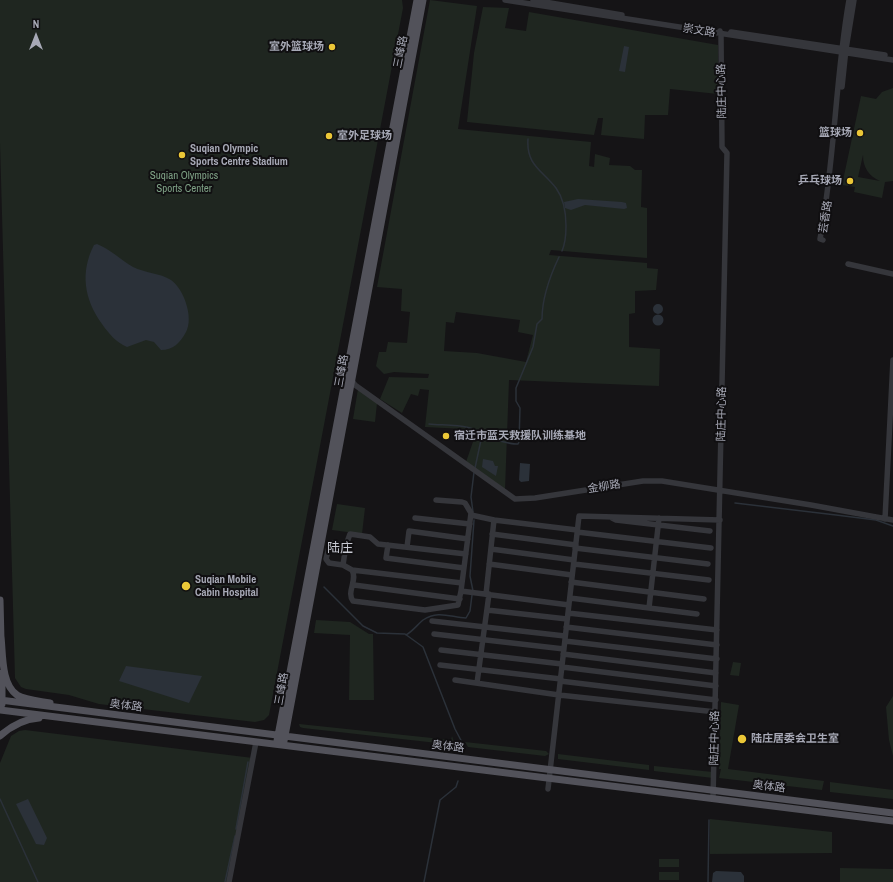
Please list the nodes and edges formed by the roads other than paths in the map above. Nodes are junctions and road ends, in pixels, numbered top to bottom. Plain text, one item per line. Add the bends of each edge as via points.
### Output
1 (417, 0) edge
2 (423, 0) edge
3 (505, 0) edge
4 (533, 0) edge
5 (849, 0) edge
6 (854, 0) edge
7 (720, 33) junction
8 (844, 51) junction
9 (893, 57) edge
10 (893, 60) edge
11 (848, 264) dead end
12 (893, 274) edge
13 (893, 360) edge
14 (352, 381) junction
15 (720, 490) junction
16 (436, 500) dead end
17 (471, 515) junction
18 (610, 516) junction
19 (415, 518) dead end
20 (659, 518) junction
21 (885, 519) junction
22 (494, 520) junction
23 (720, 520) junction
24 (893, 520) edge
25 (470, 524) junction
26 (659, 525) junction
27 (577, 531) junction
28 (710, 531) dead end
29 (492, 534) junction
30 (468, 539) junction
31 (657, 542) junction
32 (346, 545) junction
33 (388, 545) junction
34 (576, 546) junction
35 (407, 547) junction
36 (711, 548) dead end
37 (491, 549) junction
38 (466, 554) junction
39 (327, 555) junction
40 (315, 556) junction
41 (655, 558) junction
42 (574, 562) junction
43 (489, 564) junction
44 (708, 564) dead end
45 (343, 565) junction
46 (464, 568) junction
47 (352, 570) junction
48 (653, 574) junction
49 (572, 575) junction
50 (709, 580) dead end
51 (572, 582) junction
52 (462, 583) junction
53 (354, 585) junction
54 (462, 591) junction
55 (651, 592) junction
56 (487, 594) junction
57 (460, 599) junction
58 (704, 599) dead end
59 (0, 600) edge
60 (569, 602) junction
61 (649, 608) junction
62 (487, 610) junction
63 (697, 614) dead end
64 (568, 616) junction
65 (432, 621) dead end
66 (485, 627) junction
67 (566, 627) junction
68 (717, 630) junction
69 (434, 634) dead end
70 (1, 637) junction
71 (565, 638) junction
72 (483, 640) junction
73 (717, 645) junction
74 (441, 650) dead end
75 (564, 651) junction
76 (481, 654) junction
77 (717, 659) junction
78 (440, 664) dead end
79 (562, 666) junction
80 (479, 669) junction
81 (716, 673) junction
82 (455, 680) dead end
83 (560, 680) junction
84 (477, 683) junction
85 (716, 686) junction
86 (559, 695) junction
87 (716, 700) junction
88 (1, 701) edge
89 (0, 712) edge
90 (91, 712) junction
91 (716, 712) junction
92 (90, 722) junction
93 (0, 736) edge
94 (281, 736) junction
95 (256, 742) junction
96 (279, 745) junction
97 (550, 774) junction
98 (548, 789) dead end
99 (713, 795) junction
100 (893, 813) edge
101 (893, 821) edge
102 (229, 882) edge

1 - 40 main road, 三峰路
2 - 14 main road, 三峰路
3 - 7 street, 崇文路
4 - 7 street, 崇文路
5 - 8 street, 芸香路
6 - 8 street, 芸香路
7 - 8 street, 崇文路
7 - 15 street, 陆庄中心路 via 722,147 727,153
8 - 8 street, 芸香路 via 832,160 820,240 823,240 833,177
8 - 9 street, 崇文路
8 - 10 street, 崇文路
11 - 12 street
13 - 21 street
14 - 15 street, 金柳路 via 355,386 517,499 541,498 642,481 672,482
14 - 40 main road, 三峰路
15 - 21 street, 金柳路
15 - 23 street, 陆庄中心路
16 - 17 street via 465,503
17 - 22 street
17 - 25 street
18 - 20 street
18 - 26 street via 616,520
18 - 27 street via 579,516
19 - 25 street
20 - 23 street
20 - 26 street
21 - 24 street, 金柳路
22 - 27 street
22 - 29 street
23 - 68 street, 陆庄中心路
25 - 30 street
26 - 28 street
26 - 31 street
27 - 31 street
27 - 34 street
29 - 34 street
29 - 37 street
30 - 35 street via 409,531
30 - 38 street
31 - 36 street
31 - 41 street
32 - 33 street via 350,534 370,537 376,543
32 - 39 street via 332,543
32 - 45 street
33 - 35 street
33 - 46 street via 386,558
34 - 41 street
34 - 42 street
35 - 38 street
37 - 42 street
37 - 43 street
38 - 46 street
39 - 40 street
39 - 45 street via 329,563
40 - 94 main road, 三峰路
41 - 44 street
41 - 48 street
42 - 48 street
42 - 49 street
43 - 49 street
43 - 56 street
45 - 47 street
46 - 52 street
47 - 52 street
47 - 53 street
48 - 50 street
48 - 55 street
49 - 51 street
51 - 55 street
51 - 60 street
52 - 54 street
53 - 57 street
53 - 57 street via 350,595 353,600 425,610 455,606
54 - 56 street
54 - 57 street
55 - 58 street
55 - 61 street
56 - 60 street
56 - 62 street
59 - 70 main road
60 - 61 street
60 - 64 street
61 - 63 street
62 - 64 street
62 - 66 street
64 - 67 street
64 - 68 street
65 - 66 street
66 - 71 street
66 - 72 street
67 - 71 street
67 - 73 street
68 - 73 street, 陆庄中心路
69 - 72 street
70 - 88 main road
70 - 90 main road via 7,680 17,694
71 - 75 street
71 - 77 street
72 - 75 street
72 - 76 street
73 - 77 street, 陆庄中心路
74 - 76 street
75 - 79 street
75 - 81 street
76 - 79 street
76 - 80 street
77 - 81 street, 陆庄中心路
78 - 80 street
79 - 83 street
79 - 85 street
80 - 83 street
80 - 84 street
81 - 85 street, 陆庄中心路
82 - 84 street
83 - 86 street
83 - 87 street
84 - 86 street
85 - 87 street, 陆庄中心路
86 - 91 street
86 - 97 street
87 - 91 street, 陆庄中心路
88 - 89 main road
88 - 90 main road, 奥体路
89 - 92 main road, 奥体路
90 - 94 main road, 奥体路
91 - 99 street, 陆庄中心路
92 - 93 main road via 30,719 16,724
92 - 95 main road, 奥体路
94 - 96 main road, 三峰路
94 - 97 main road, 奥体路
95 - 96 main road, 奥体路
95 - 102 street
96 - 97 main road, 奥体路
97 - 98 street
97 - 99 main road, 奥体路
99 - 100 main road, 奥体路
99 - 101 main road, 奥体路

